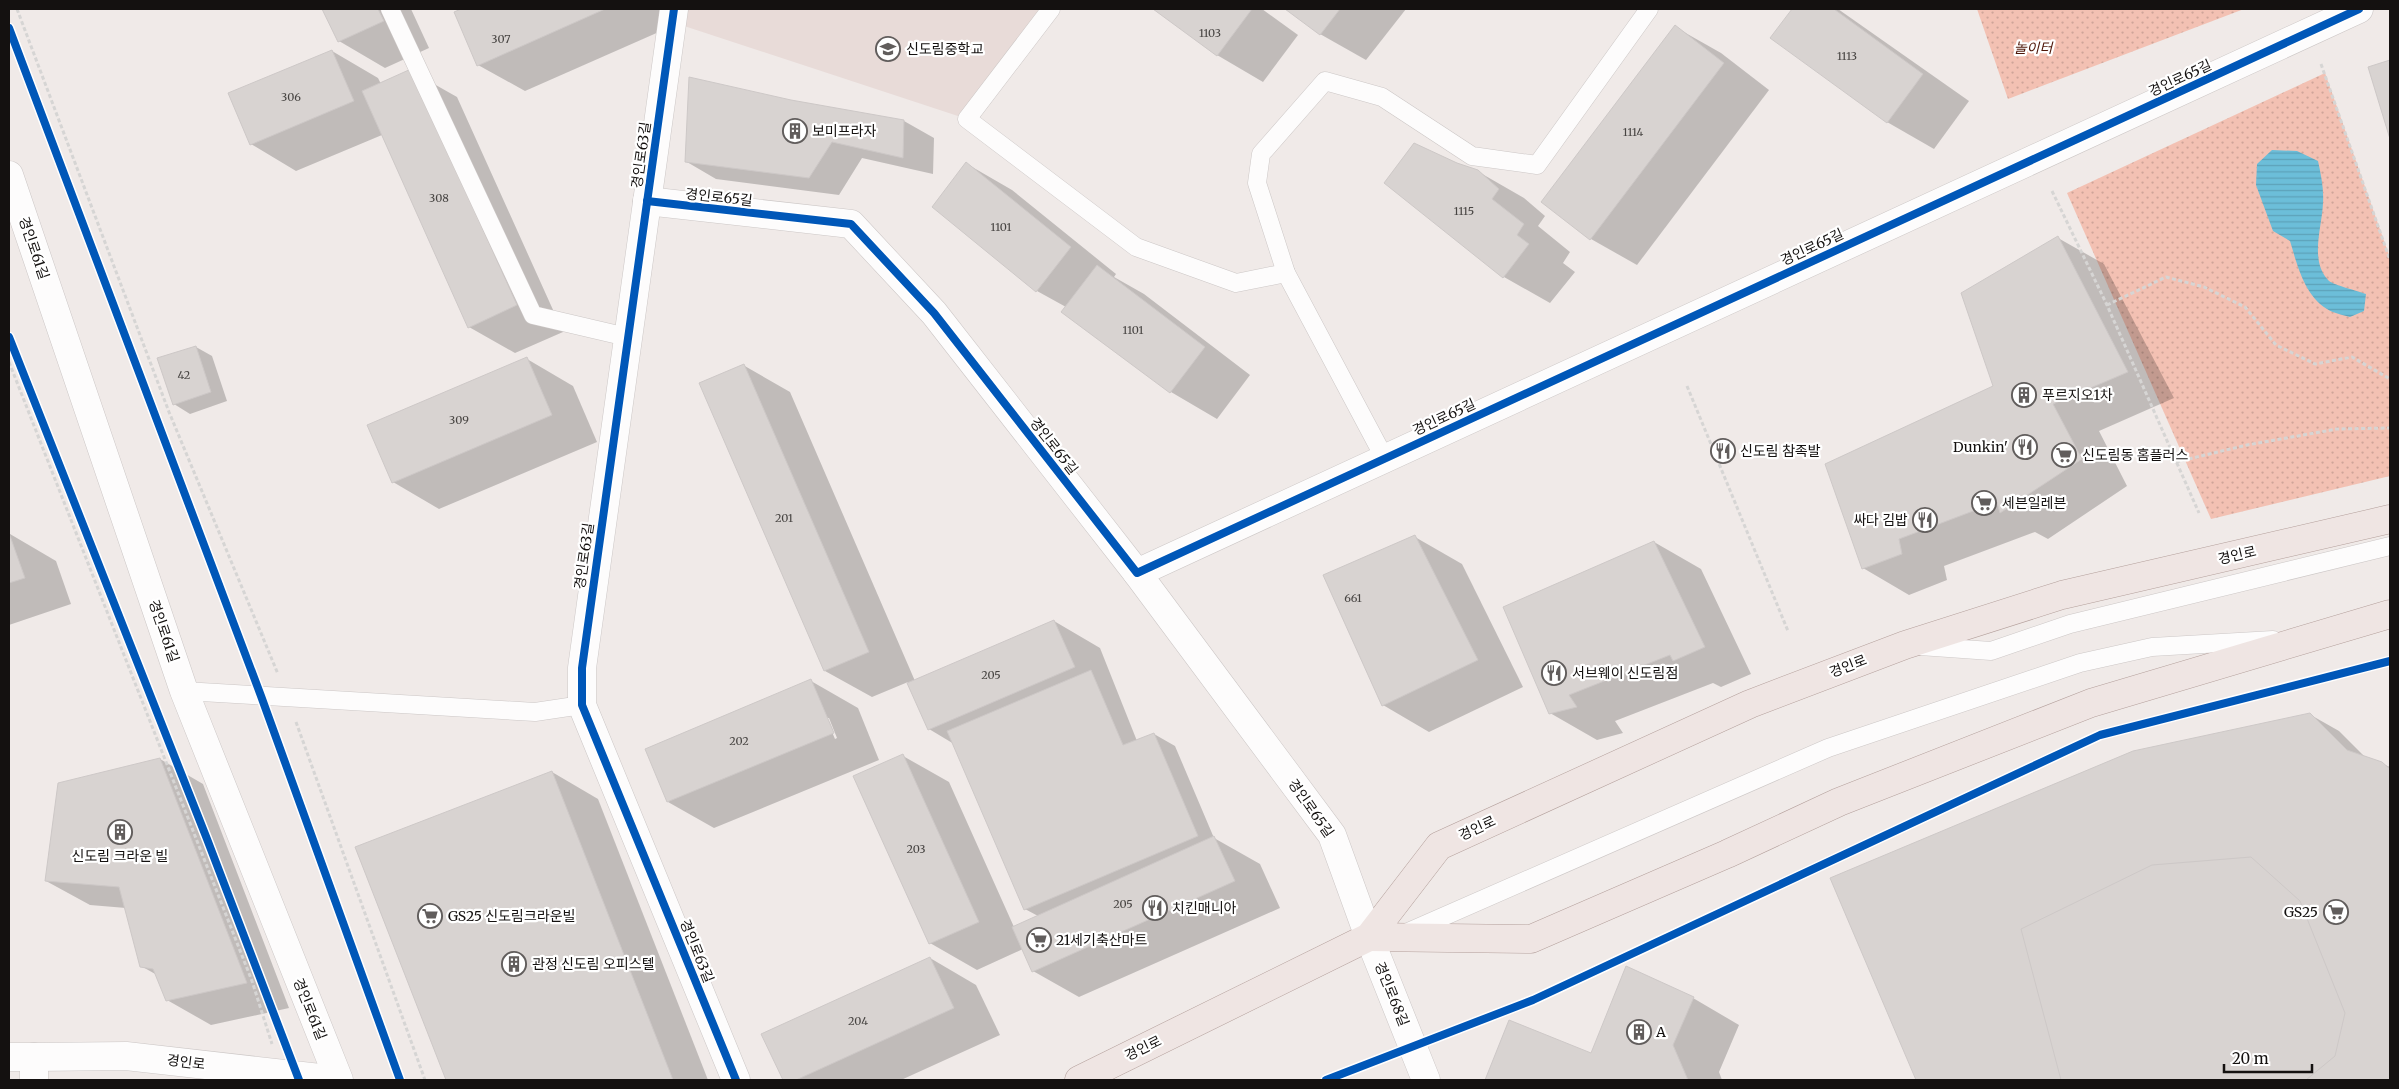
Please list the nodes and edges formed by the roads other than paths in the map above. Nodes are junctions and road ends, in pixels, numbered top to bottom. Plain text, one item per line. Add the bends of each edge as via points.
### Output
1 (390, 9) edge
2 (674, 9) edge
3 (1051, 9) edge
4 (1649, 9) edge
5 (2359, 9) edge
6 (9, 174) edge
7 (647, 201) junction
8 (1286, 273) junction
9 (627, 337) junction
10 (1385, 459) junction
11 (2390, 519) edge
12 (2390, 546) edge
13 (1137, 573) junction
14 (2390, 614) edge
15 (2307, 638) junction
16 (1905, 645) junction
17 (184, 691) junction
18 (582, 705) junction
19 (1369, 937) junction
20 (1396, 938) junction
21 (25, 1065) edge
22 (338, 1080) edge
23 (736, 1080) edge
24 (1079, 1080) edge
25 (1426, 1080) edge

1 - 9 lane via 533,315
2 - 7 street, 경인로63길
3 - 8 lane via 967,118 1136,247 1236,283
4 - 8 lane via 1537,165 1472,156 1382,97 1325,81 1261,154 1257,183
5 - 10 street, 경인로65길
6 - 17 street, 경인로61길
7 - 9 street, 경인로63길
7 - 13 street, 경인로65길 via 851,224 934,313
8 - 10 lane
9 - 18 street, 경인로63길 via 582,668
10 - 13 street, 경인로65길
11 - 16 main road, 경인로 via 2062,596
12 - 16 lane via 2070,624 1991,651
13 - 19 street, 경인로65길 via 1332,835
14 - 15 main road, 경인로
15 - 20 lane via 2152,647 2080,663 1828,748
15 - 20 main road, 경인로 via 2091,703 1839,802 1531,939
16 - 19 main road, 경인로 via 1750,704 1439,846
17 - 18 lane via 535,712
17 - 22 street, 경인로61길
18 - 23 street, 경인로63길
19 - 20 main road, 경인로
19 - 24 main road, 경인로
19 - 25 street, 경인로68길
21 - 22 street, 경인로 via 126,1056

